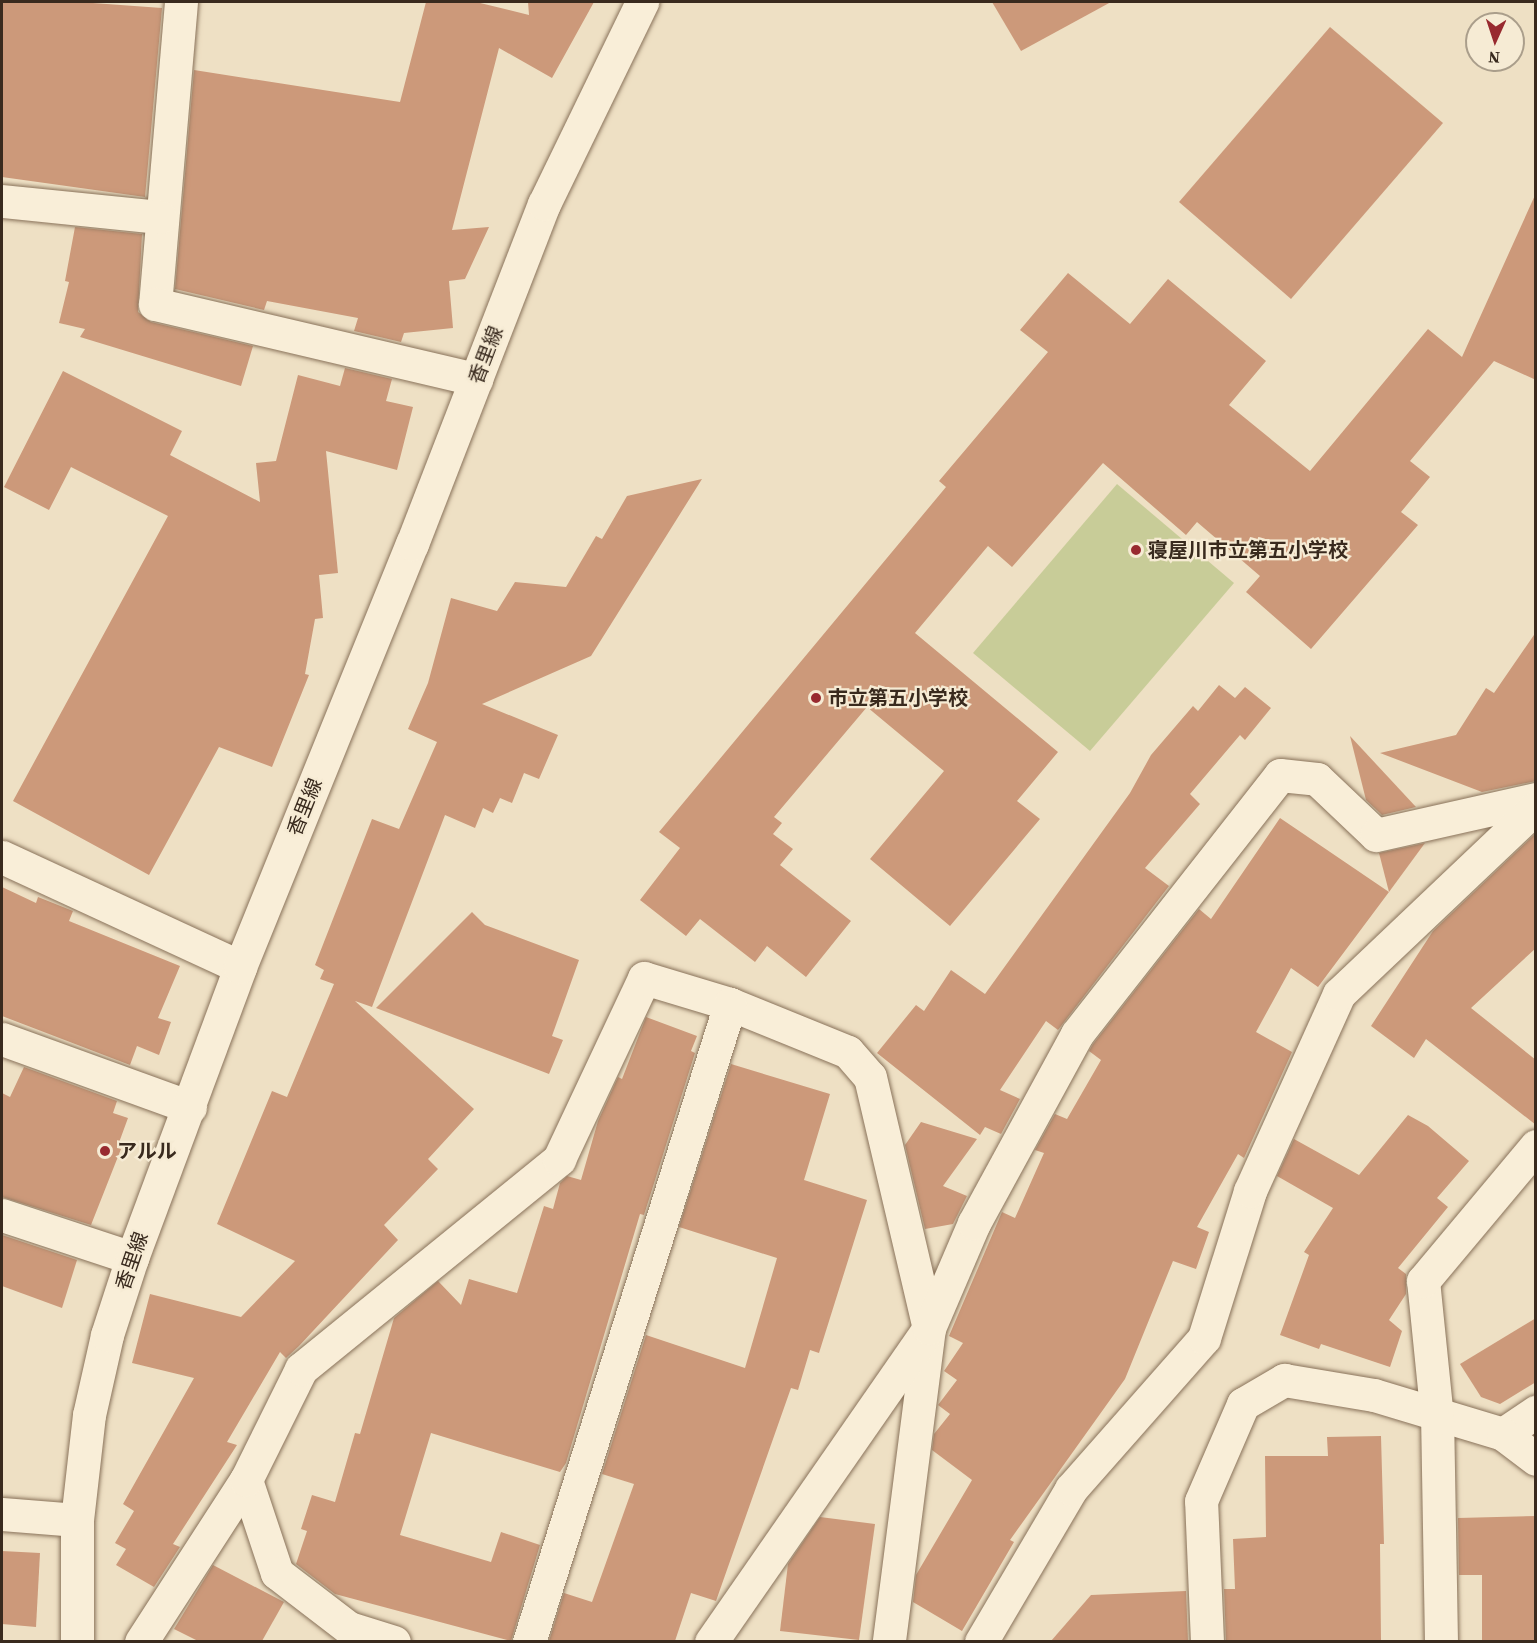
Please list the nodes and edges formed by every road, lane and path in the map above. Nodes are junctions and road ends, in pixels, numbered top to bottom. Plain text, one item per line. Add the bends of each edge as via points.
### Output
1 (181, 2) edge
2 (642, 2) edge
3 (2, 201) edge
4 (160, 217) junction
5 (477, 379) junction
6 (1536, 799) edge
7 (1536, 807) edge
8 (2, 857) edge
9 (240, 967) junction
10 (730, 1004) junction
11 (2, 1039) edge
12 (190, 1107) junction
13 (1536, 1146) edge
14 (2, 1215) edge
15 (132, 1258) junction
16 (929, 1328) junction
17 (1536, 1412) edge
18 (1437, 1418) junction
19 (1503, 1434) junction
20 (1536, 1459) edge
21 (246, 1480) junction
22 (2, 1514) edge
23 (77, 1520) junction
24 (77, 1641) edge
25 (141, 1641) edge
26 (386, 1641) edge
27 (529, 1641) edge
28 (711, 1641) edge
29 (889, 1641) edge
30 (981, 1641) edge
31 (1207, 1641) edge
32 (1441, 1641) edge

1 - 4 street
2 - 5 street, 香里線 via 544,204
3 - 4 street
4 - 5 street via 155,304
5 - 9 street, 香里線
6 - 16 street via 1376,835 1317,779 1280,775 1077,1034 974,1223
7 - 30 street via 1339,994 1250,1191 1204,1338 1071,1489
8 - 9 street
9 - 12 street, 香里線
10 - 16 street via 848,1052 870,1077
10 - 21 street via 644,978 559,1159 453,1250 302,1369
10 - 27 street
11 - 12 street
12 - 15 street, 香里線
13 - 18 street via 1423,1281
14 - 15 street
15 - 23 street, 香里線 via 107,1335 89,1415
16 - 28 street
16 - 29 street
17 - 19 street
18 - 19 street
18 - 31 street via 1374,1395 1284,1380 1243,1404 1201,1501
18 - 32 street
19 - 20 street
21 - 25 street
21 - 26 street via 277,1573 348,1628
22 - 23 street
23 - 24 street, 香里線

